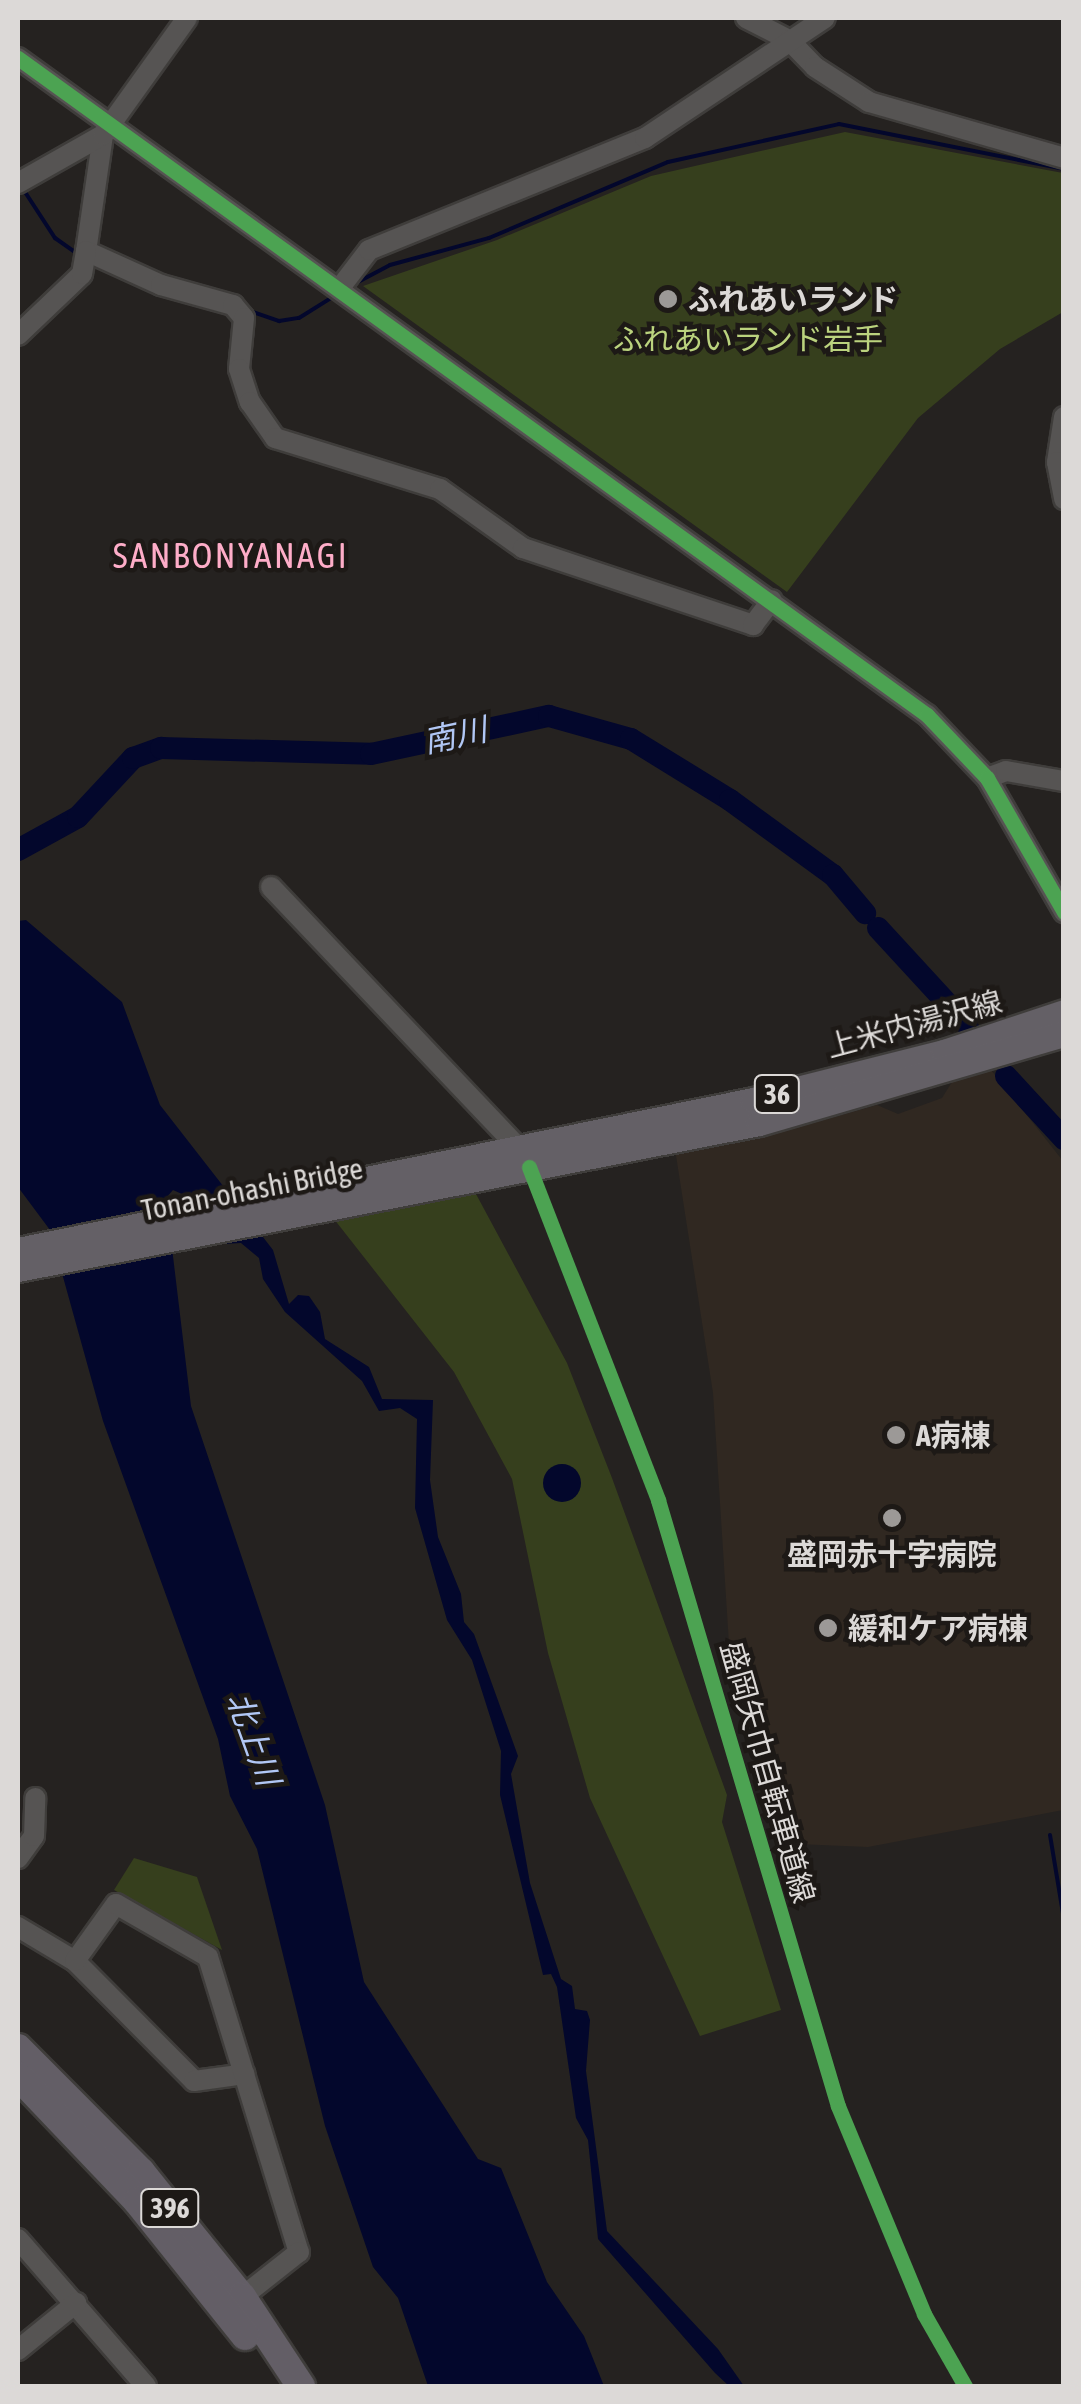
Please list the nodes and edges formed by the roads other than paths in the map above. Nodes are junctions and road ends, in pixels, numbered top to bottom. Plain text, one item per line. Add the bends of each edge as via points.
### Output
1 (187, 18) edge
2 (746, 18) edge
3 (825, 18) edge
4 (789, 40) junction
5 (18, 58) edge
6 (107, 130) junction
7 (1064, 158) edge
8 (18, 183) edge
9 (86, 252) junction
10 (339, 289) junction
11 (18, 335) edge
12 (1064, 417) edge
13 (1064, 499) edge
14 (772, 600) junction
15 (988, 778) junction
16 (1064, 781) edge
17 (271, 887) dead end
18 (1064, 912) edge
19 (1064, 1012) edge
20 (1064, 1034) edge
21 (520, 1150) junction
22 (493, 1164) junction
23 (18, 1250) edge
24 (18, 1270) edge
25 (35, 1798) dead end
26 (20, 1850) edge
27 (18, 1927) edge
28 (75, 1962) junction
29 (18, 2048) edge
30 (244, 2074) junction
31 (18, 2076) edge
32 (18, 2238) edge
33 (76, 2303) junction
34 (234, 2303) junction
35 (18, 2350) edge
36 (146, 2386) edge
37 (279, 2386) edge
38 (302, 2386) edge

1 - 6 street
2 - 4 street
3 - 4 street
4 - 7 street via 869,102
4 - 10 street via 610,156 368,250
5 - 6 street
6 - 8 street
6 - 9 street
6 - 10 street
9 - 11 street via 82,274
9 - 14 street via 160,285 232,305 244,318 240,369 250,402 275,438 440,490 522,548 736,620 753,625
10 - 14 street
12 - 13 street via 1057,462
14 - 15 street via 928,715
15 - 16 street via 1006,770
15 - 18 street
17 - 21 street
19 - 21 main road, 上米内湯沢線 / 36 via 930,1056
20 - 22 main road, 上米内湯沢線 / 36 via 759,1124
21 - 22 main road, 上米内湯沢線 / 36
22 - 23 main road, Tonan-ohashi Bridge / 36
22 - 24 main road, Tonan-ohashi Bridge / 36
25 - 26 street via 34,1836
27 - 28 street
28 - 30 street via 194,2081
28 - 30 street via 116,1904 208,1957
29 - 34 highway, 396 via 141,2172
30 - 34 street via 299,2252
31 - 34 highway, 396
32 - 33 street
33 - 35 street
33 - 36 street
34 - 37 highway, 396
34 - 38 highway, 396

